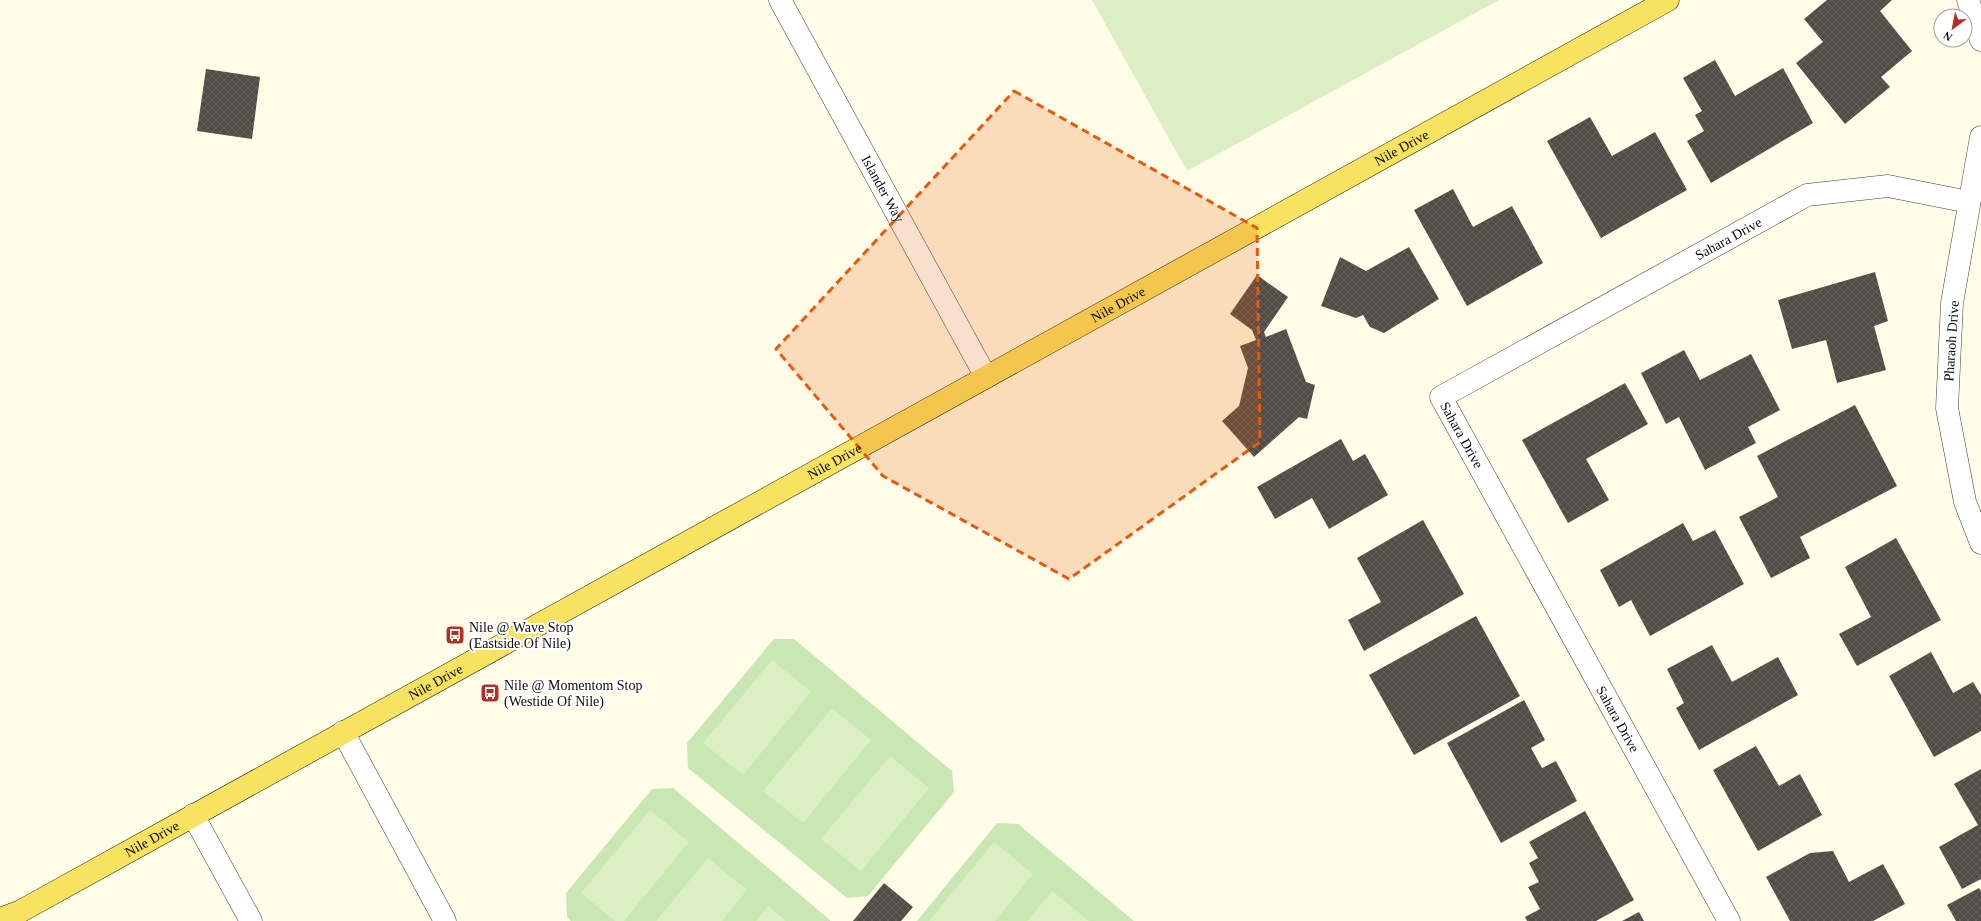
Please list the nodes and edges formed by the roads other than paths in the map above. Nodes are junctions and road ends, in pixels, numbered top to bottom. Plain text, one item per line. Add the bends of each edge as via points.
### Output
1 (780, 0) edge
2 (1668, 0) edge
3 (1968, 0) edge
4 (1981, 40) edge
5 (1981, 137) edge
6 (1969, 202) junction
7 (986, 377) junction
8 (1981, 543) edge
9 (343, 732) junction
10 (193, 815) junction
11 (0, 919) edge
12 (251, 921) edge
13 (444, 921) edge
14 (1729, 921) edge

1 - 7 street, Islander Way
2 - 7 main road, Nile Drive
3 - 4 street
5 - 6 street, Pharaoh Drive
6 - 8 street, Pharaoh Drive via 1952,303 1947,408 1965,502
6 - 14 street, Sahara Drive via 1888,186 1807,195 1441,397
7 - 9 main road, Nile Drive
9 - 10 main road, Nile Drive
9 - 13 street
10 - 11 main road, Nile Drive via 21,911
10 - 12 street

